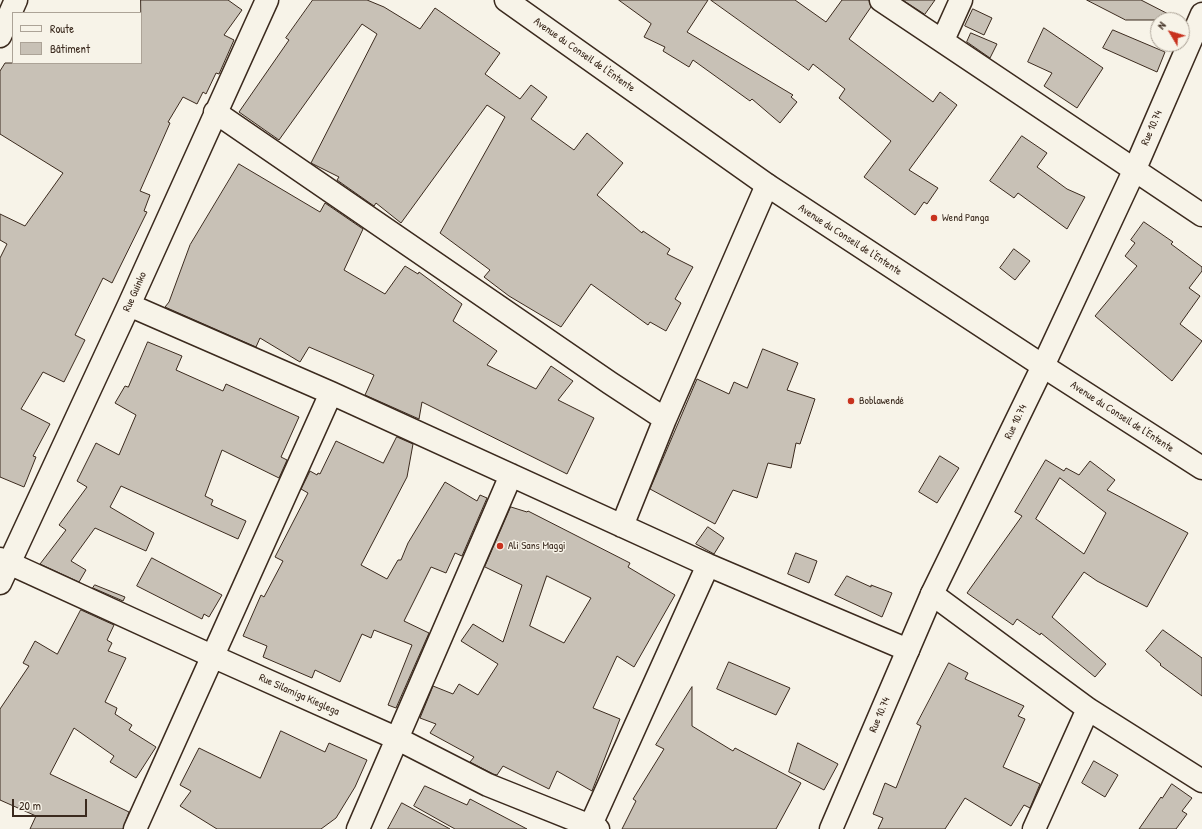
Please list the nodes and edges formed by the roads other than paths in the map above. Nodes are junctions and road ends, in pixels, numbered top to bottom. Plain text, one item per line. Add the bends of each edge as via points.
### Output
1 (16, 0) edge
2 (267, 0) edge
3 (506, 0) edge
4 (881, 0) edge
5 (961, 0) edge
6 (1202, 14) edge
7 (0, 36) edge
8 (943, 40) junction
9 (215, 112) junction
10 (1134, 171) junction
11 (767, 185) junction
12 (1202, 215) edge
13 (129, 305) junction
14 (1043, 366) junction
15 (331, 393) junction
16 (665, 419) junction
17 (1202, 468) edge
18 (511, 475) junction
19 (622, 526) junction
20 (4, 561) edge
21 (708, 565) junction
22 (0, 583) edge
23 (932, 594) junction
24 (908, 650) junction
25 (212, 656) junction
26 (1088, 708) junction
27 (398, 739) junction
28 (1202, 781) edge
29 (592, 828) edge
30 (135, 829) edge
31 (358, 829) edge
32 (831, 829) edge
33 (1034, 829) edge

1 - 7 street
2 - 9 street, Rue Guinko
3 - 11 street, Avenue du Conseil de l'Entente
4 - 8 street
5 - 8 street
6 - 10 street, Rue 10.74
8 - 10 street
9 - 13 street, Rue Guinko
9 - 16 street
10 - 12 street
10 - 14 street, Rue 10.74
11 - 14 street, Avenue du Conseil de l'Entente
11 - 16 street
13 - 15 street
13 - 20 street, Rue Guinko
14 - 17 street, Avenue du Conseil de l'Entente
14 - 23 street, Rue 10.74
15 - 18 street
15 - 25 street
16 - 19 street
18 - 19 street
18 - 27 street
19 - 21 street
20 - 22 street, Rue Guinko
20 - 25 street, Rue Silamiga Kieglega
21 - 24 street
21 - 29 street
23 - 24 street, Rue 10.74
23 - 26 street
24 - 32 street, Rue 10.74
25 - 27 street, Rue Silamiga Kieglega
25 - 30 street
26 - 28 street
26 - 33 street
27 - 29 street, Rue Silamiga Kieglega via 488,784
27 - 31 street

